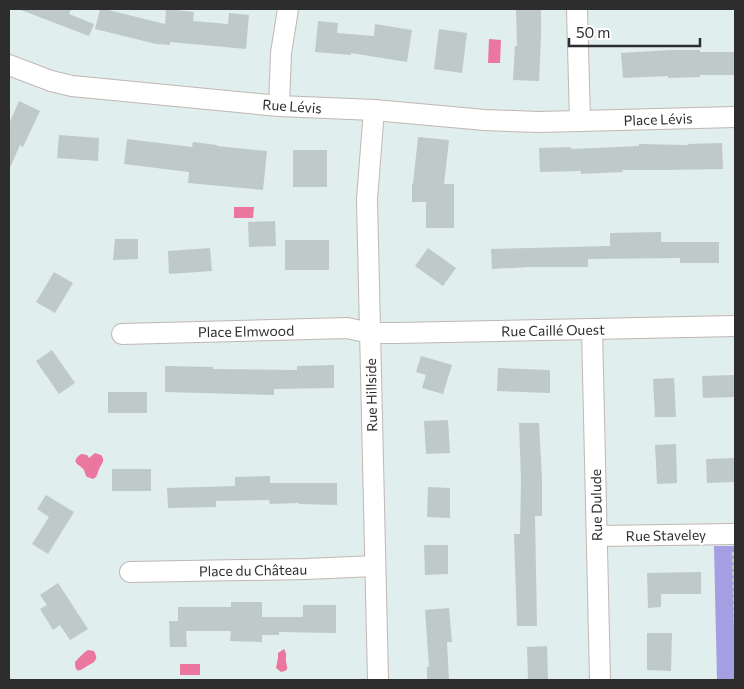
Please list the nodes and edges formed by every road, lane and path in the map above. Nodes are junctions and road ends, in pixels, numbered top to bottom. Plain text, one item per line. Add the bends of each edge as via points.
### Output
1 (288, 9) edge
2 (577, 9) edge
3 (9, 64) edge
4 (279, 106) junction
5 (374, 110) junction
6 (735, 117) edge
7 (580, 121) junction
8 (735, 326) edge
9 (592, 329) junction
10 (370, 333) junction
11 (122, 334) dead end
12 (734, 534) edge
13 (597, 536) junction
14 (375, 566) junction
15 (130, 572) dead end
16 (735, 624) edge
17 (378, 680) edge
18 (600, 680) edge

1 - 4 street via 281,52
2 - 7 street
3 - 4 street, Rue Lévis via 72,86
4 - 5 street, Rue Lévis
5 - 7 street, Rue Lévis via 485,120
5 - 10 street, Rue Hillside via 367,199
6 - 7 street, Place Lévis
8 - 9 street, Rue Caillé Ouest
9 - 10 street, Rue Caillé Ouest
9 - 13 street, Rue Dulude
10 - 11 street, Place Elmwood via 347,328
10 - 14 street, Rue Hillside
12 - 13 street, Rue Staveley
12 - 16 path
13 - 18 street, Rue Dulude
14 - 15 street, Place du Château
14 - 17 street, Rue Hillside

